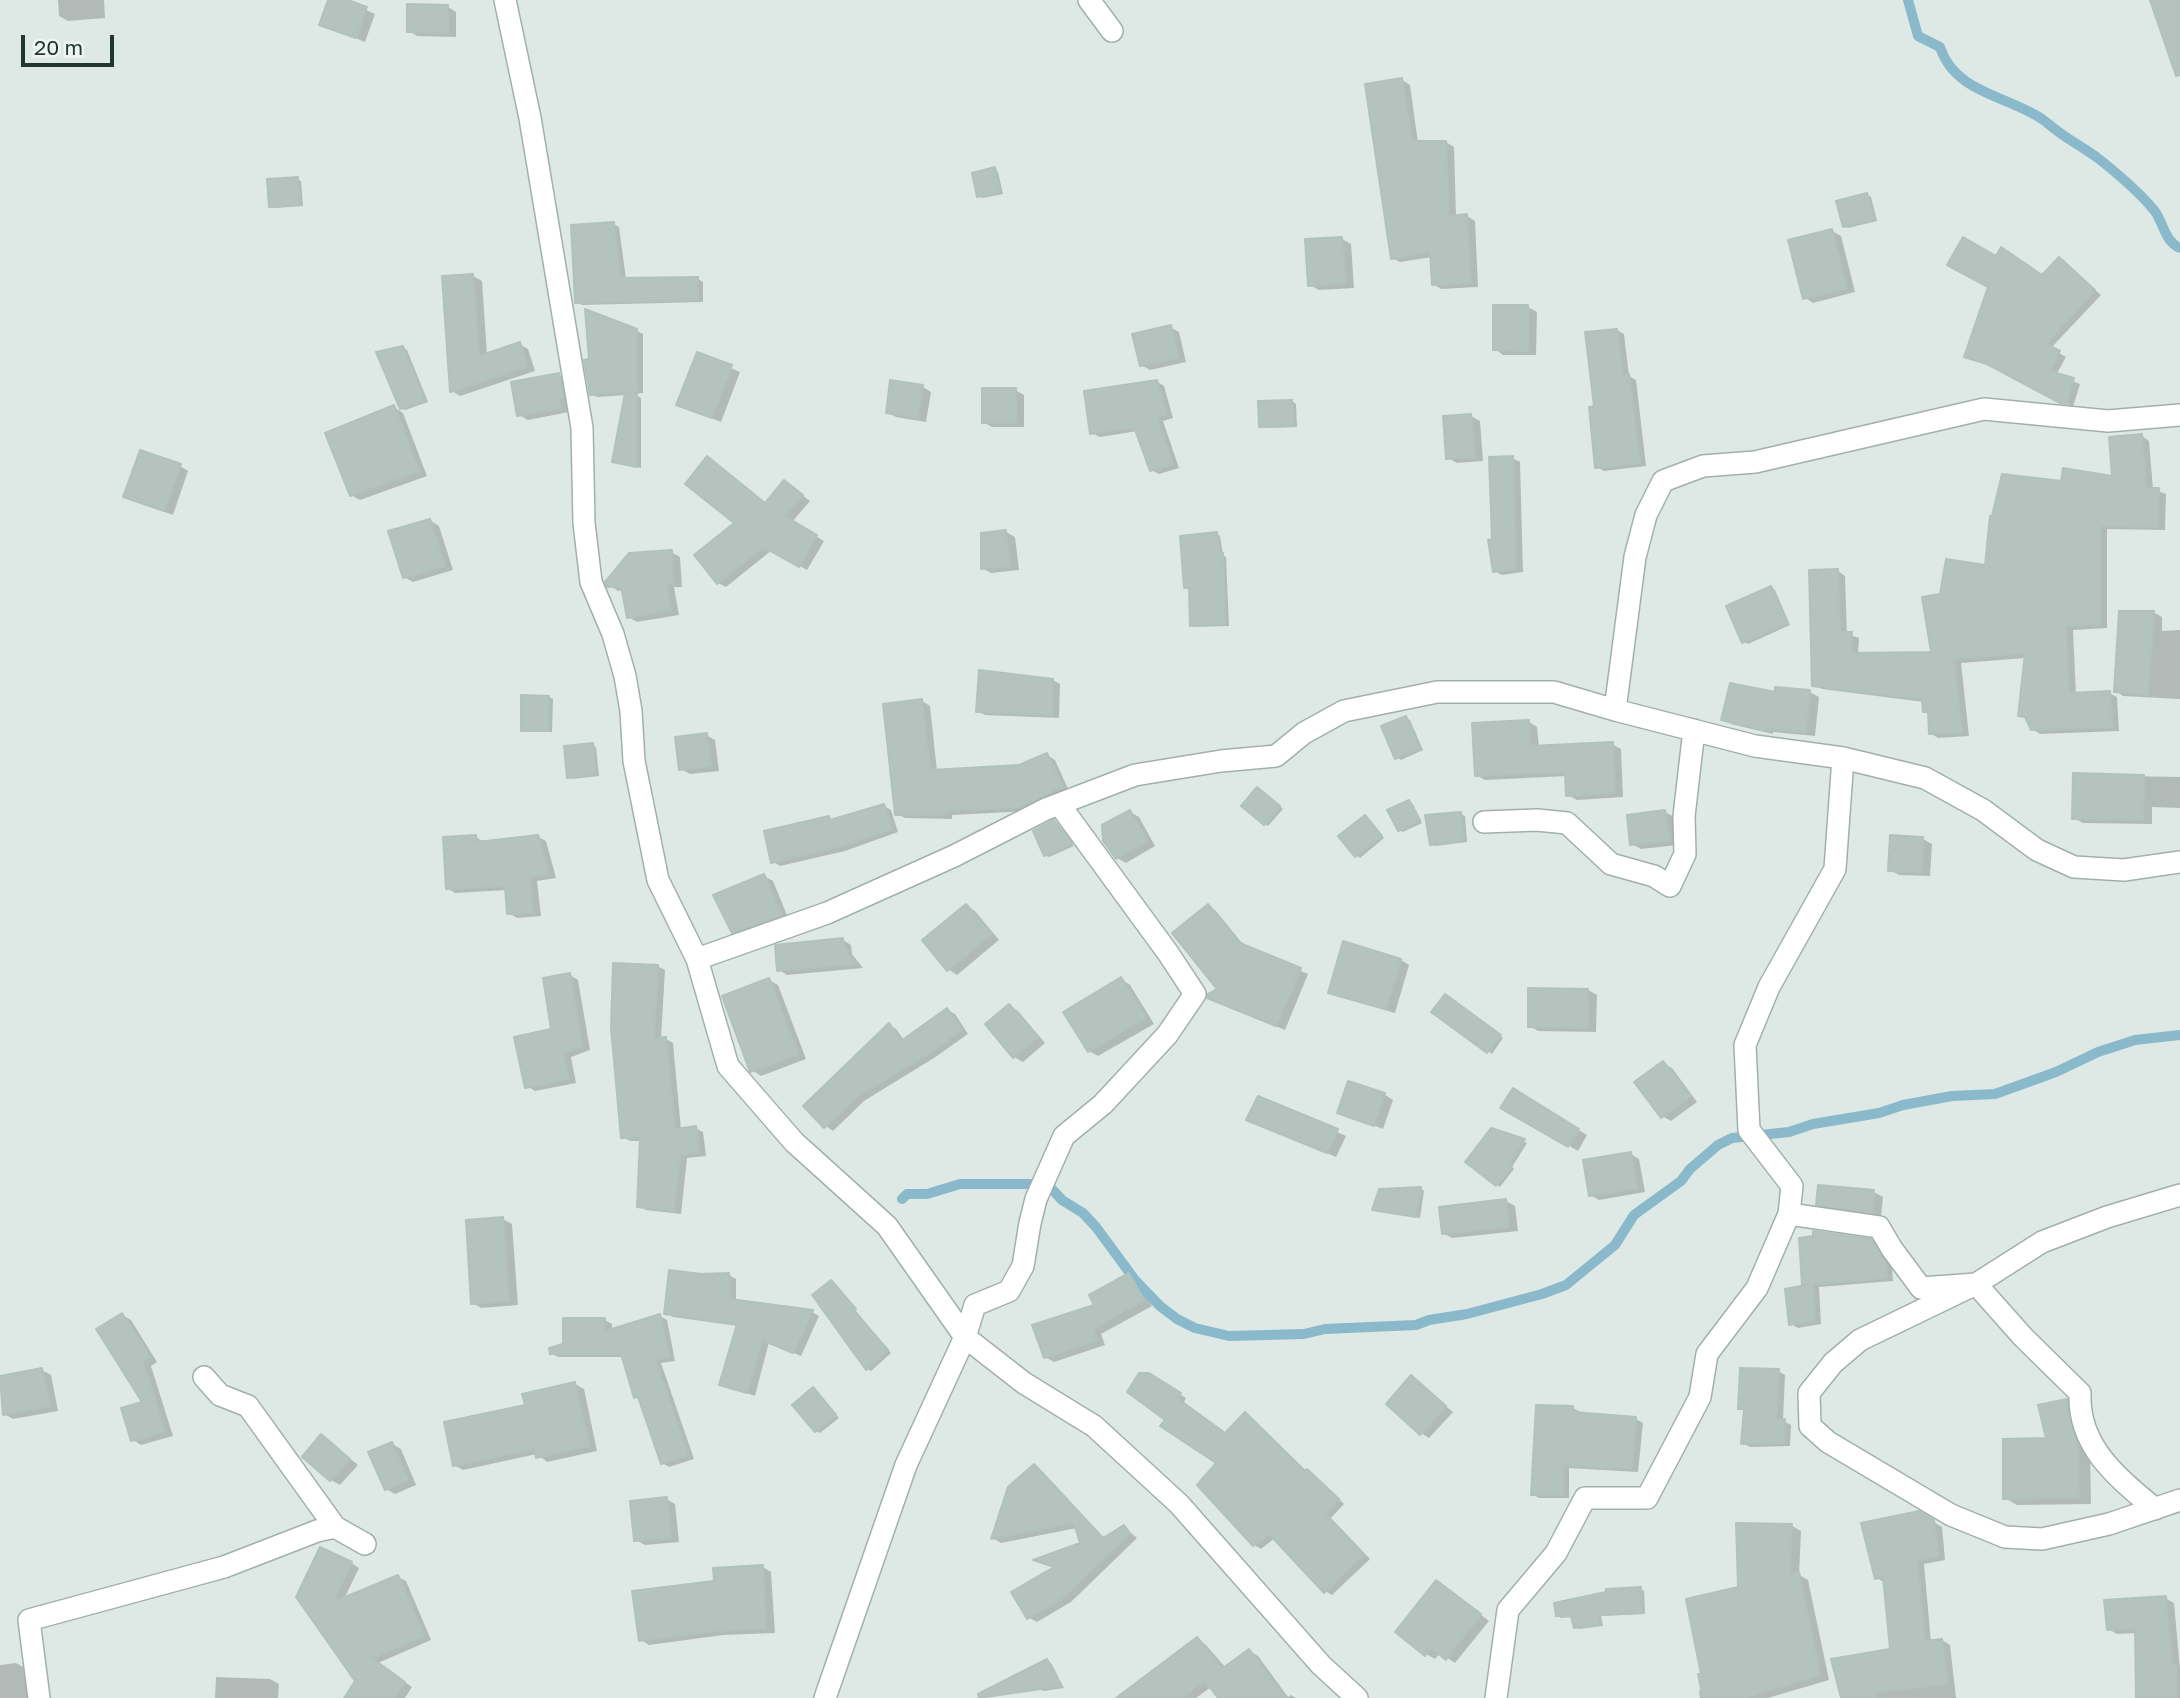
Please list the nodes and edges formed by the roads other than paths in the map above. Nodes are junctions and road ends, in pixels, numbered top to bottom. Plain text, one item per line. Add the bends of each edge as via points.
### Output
1 (505, 0) edge
2 (1089, 0) edge
3 (1112, 31) dead end
4 (2180, 415) edge
5 (1615, 710) junction
6 (1694, 730) junction
7 (1843, 758) junction
8 (1059, 804) junction
9 (1484, 822) dead end
10 (2180, 862) edge
11 (697, 959) junction
12 (2180, 1195) edge
13 (1789, 1214) junction
14 (1976, 1284) junction
15 (965, 1337) junction
16 (204, 1377) dead end
17 (2180, 1500) edge
18 (2155, 1510) junction
19 (335, 1528) junction
20 (365, 1544) dead end
21 (39, 1698) edge
22 (825, 1698) edge
23 (1357, 1698) edge
24 (1496, 1698) edge

1 - 11 street via 530,118 582,428 584,523 591,582 625,676 634,761 658,880
2 - 3 street
4 - 5 street via 2108,421 1984,409 1755,462 1703,466 1663,481 1646,515 1635,557
5 - 6 street
5 - 8 street via 1554,692 1437,692 1344,711 1304,733 1276,756 1135,775
6 - 7 street via 1755,746
6 - 9 street via 1684,816 1685,854 1670,886 1654,876 1611,864 1567,823
7 - 10 street via 1925,778 1983,810 2037,850 2074,867 2124,870
7 - 13 street via 1835,869 1769,987 1745,1045 1749,1130 1792,1185
8 - 11 street via 827,914
8 - 15 street via 1195,995 1167,1035 1103,1104 1064,1136 1037,1199 1023,1266 1009,1291 975,1305
11 - 15 street via 728,1066 794,1142 887,1226
12 - 14 street via 2042,1242
13 - 14 street via 1879,1227 1921,1288
13 - 24 street via 1758,1288 1707,1354 1700,1397 1647,1498 1585,1498 1556,1553 1508,1610
14 - 18 street via 2080,1393 2079,1412 2086,1435 2112,1472
14 - 18 street via 1860,1340 1833,1363 1809,1393 1810,1426 1828,1442 1951,1515 2005,1537 2042,1539
15 - 22 street via 906,1465
15 - 23 street via 1024,1382 1094,1426 1179,1504 1321,1665
16 - 19 street via 220,1395 248,1406
17 - 18 street
19 - 20 street
19 - 21 street via 224,1567 29,1620

